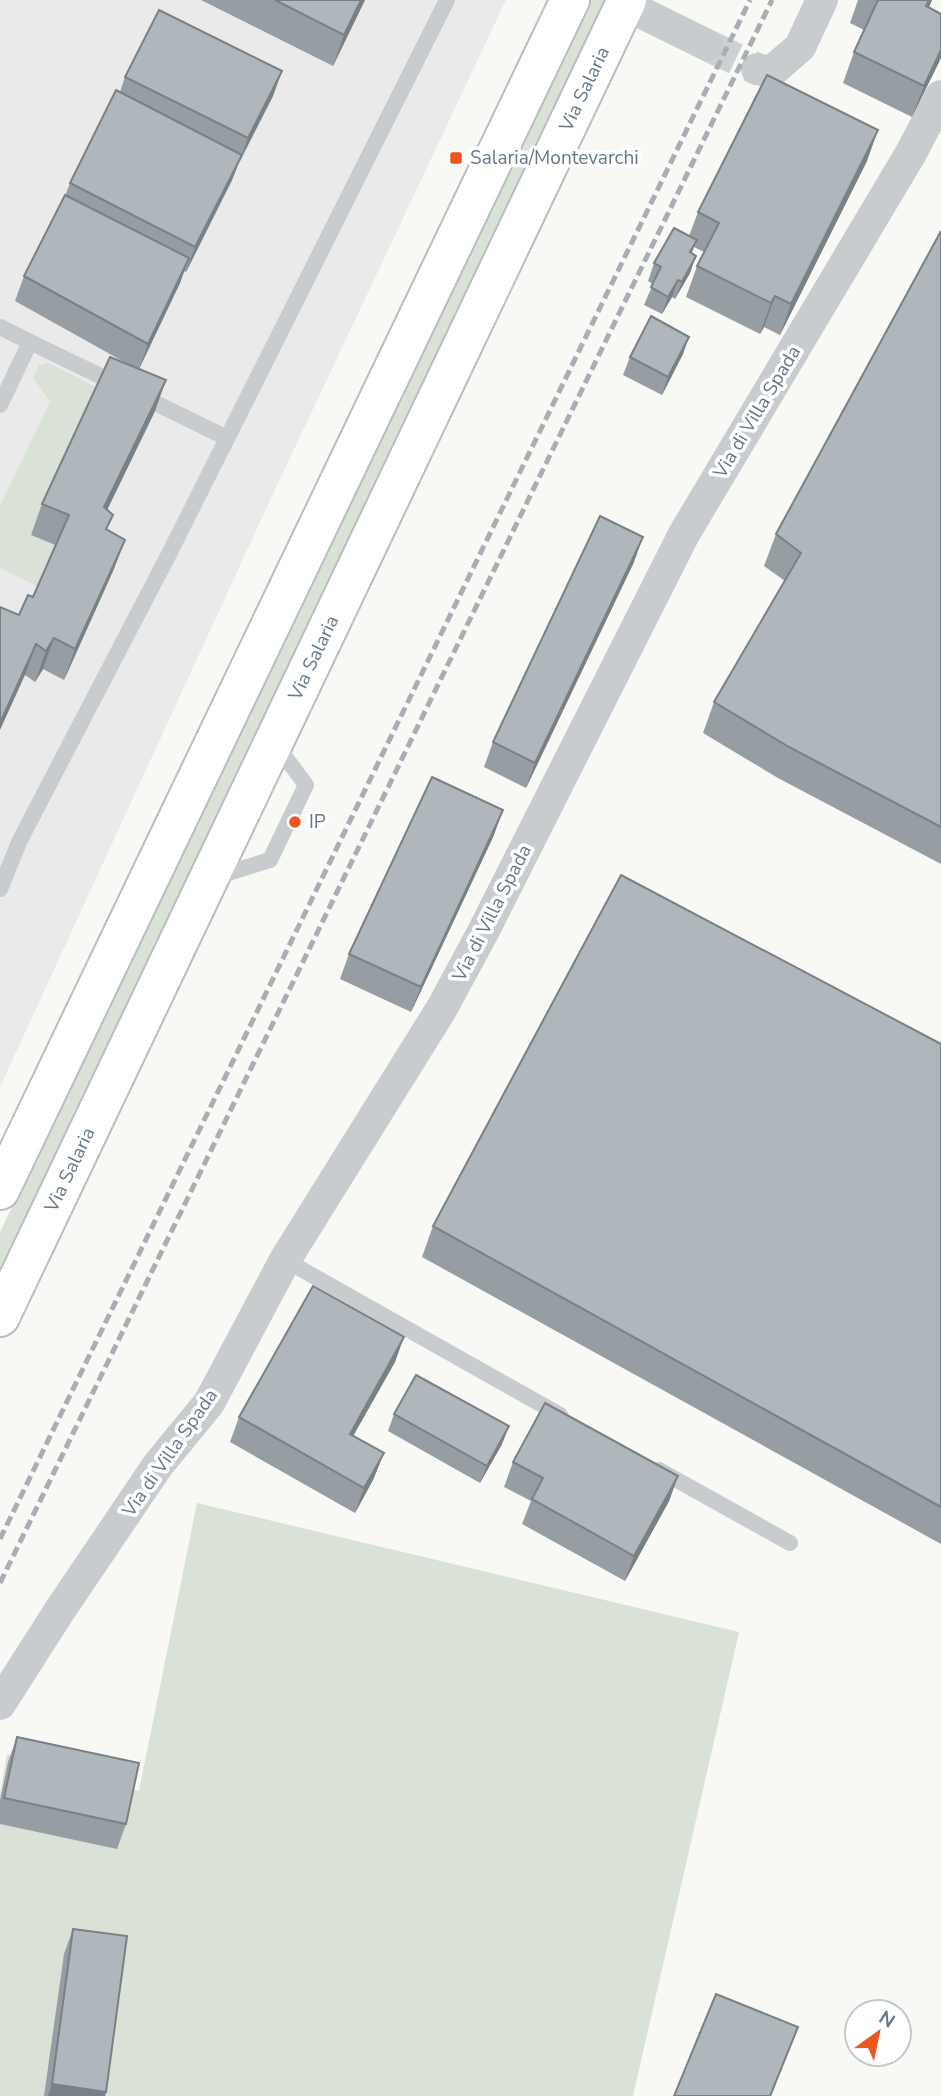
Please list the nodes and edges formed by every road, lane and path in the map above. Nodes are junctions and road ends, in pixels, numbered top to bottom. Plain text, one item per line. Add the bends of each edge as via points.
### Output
1 (447, 0) edge
2 (570, 0) edge
3 (822, 0) edge
4 (626, 2) edge
5 (707, 44) tunnel mouth
6 (757, 69) dead end
7 (941, 96) edge
8 (0, 327) edge
9 (30, 342) junction
10 (0, 405) edge
11 (227, 438) junction
12 (0, 889) edge
13 (0, 1190) edge
14 (285, 1260) junction
15 (0, 1317) edge
16 (572, 1421) edge
17 (643, 1461) edge
18 (790, 1543) dead end
19 (0, 1703) edge

1 - 11 lane
2 - 13 main road
3 - 6 street via 800,47 771,72
4 - 5 street
4 - 15 main road, Via Salaria
7 - 14 street, Via di Villa Spada via 684,534 442,1008
8 - 9 lane
9 - 10 lane
9 - 11 lane
11 - 12 lane via 20,840
14 - 16 lane
14 - 19 street, Via di Villa Spada via 209,1403 159,1465
17 - 18 lane

